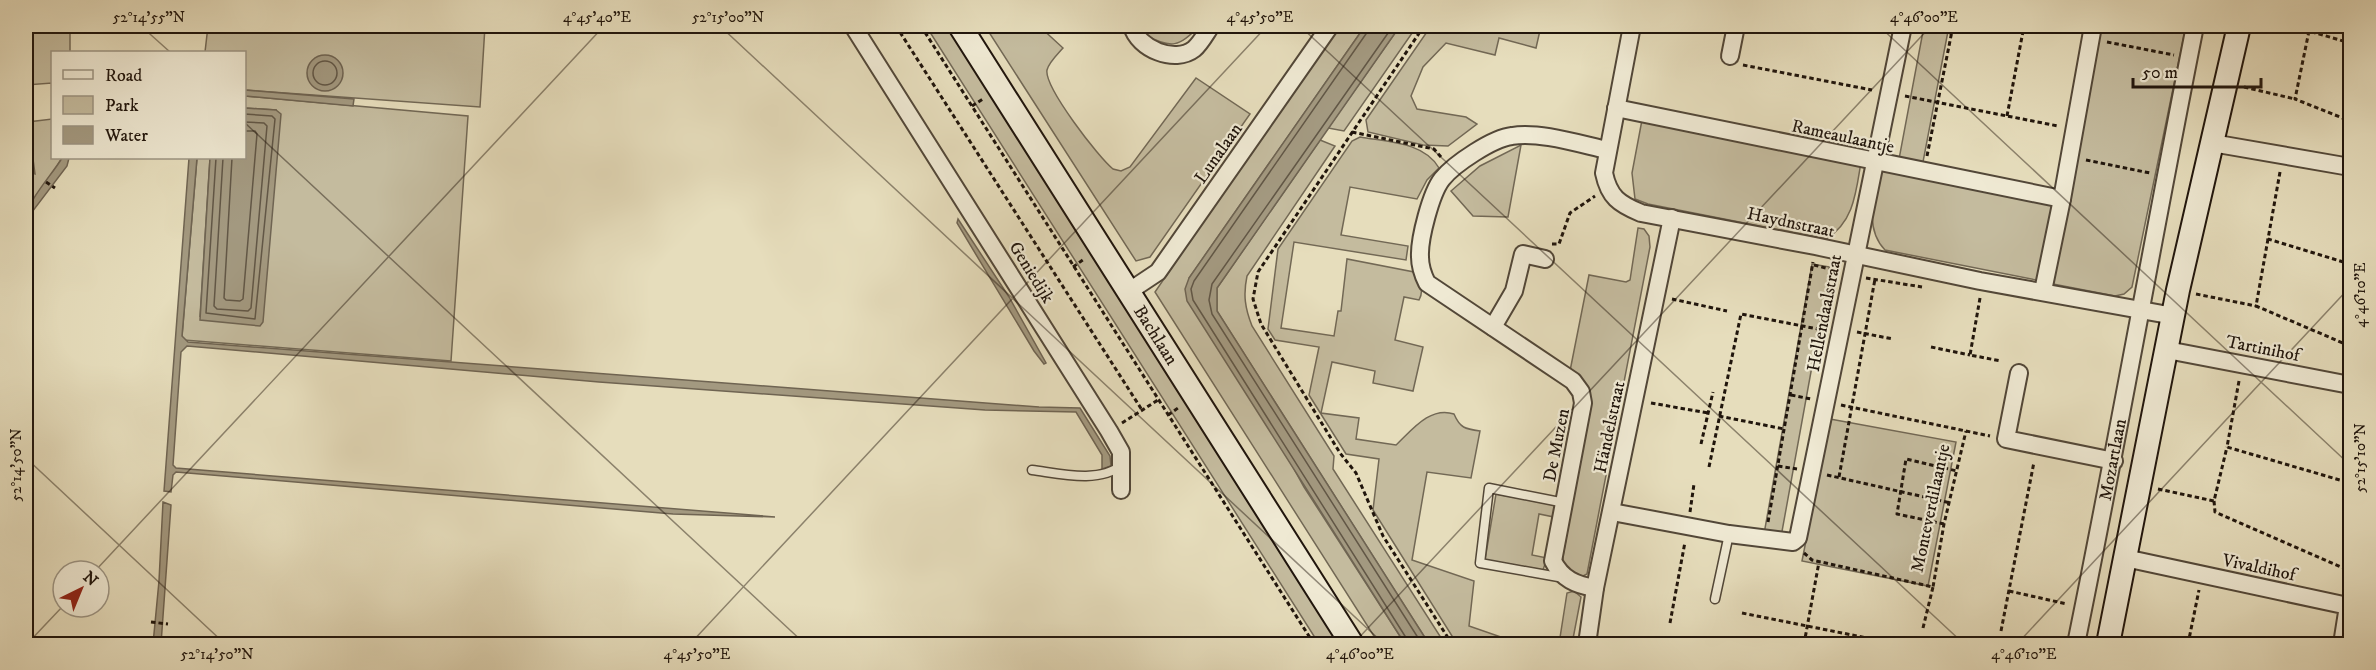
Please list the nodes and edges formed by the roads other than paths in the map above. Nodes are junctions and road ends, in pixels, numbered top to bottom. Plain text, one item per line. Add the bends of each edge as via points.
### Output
1 (853, 26) edge
2 (960, 26) edge
3 (1132, 26) edge
4 (1211, 26) edge
5 (1632, 26) edge
6 (1736, 26) edge
7 (1903, 26) edge
8 (2195, 26) edge
9 (2239, 26) edge
10 (1324, 28) edge
11 (2092, 32) edge
12 (1730, 56) road end
13 (1616, 108) junction
14 (2212, 143) junction
15 (1607, 150) junction
16 (1876, 163) junction
17 (2350, 166) edge
18 (2062, 200) junction
19 (1672, 218) junction
20 (1855, 256) junction
21 (1545, 259) road end
22 (2043, 291) junction
23 (1128, 292) junction
24 (2139, 309) junction
25 (2174, 316) junction
26 (1493, 327) junction
27 (2168, 350) junction
28 (2019, 373) dead end
29 (2350, 385) edge
30 (2114, 461) junction
31 (1121, 465) junction
32 (1032, 470) dead end
33 (1121, 490) dead end
34 (1565, 503) junction
35 (1612, 512) junction
36 (1729, 534) junction
37 (2125, 558) junction
38 (1567, 579) junction
39 (1595, 588) junction
40 (1715, 598) dead end
41 (1352, 645) edge
42 (1587, 645) edge
43 (2076, 645) edge
44 (2108, 645) edge
45 (2342, 645) edge

1 - 31 street, Geniedijk via 1109,431 1120,452
2 - 23 main road, Bachlaan
3 - 4 street via 1146,45 1180,57 1195,48
5 - 13 street
6 - 12 street
7 - 16 street, Hellendaalstraat
8 - 24 street, Mozartlaan
9 - 14 main road, Mozartlaan
10 - 23 street, Lunalaan via 1158,273
11 - 18 street
13 - 15 street
13 - 16 street, Rameaulaantje
14 - 17 street
14 - 25 main road, Mozartlaan
15 - 19 street, Haydnstraat via 1607,188 1623,206
15 - 26 street, De Muzen via 1537,136 1510,136 1452,168 1442,179 1432,199 1419,255 1422,273 1427,284
16 - 18 street, Rameaulaantje
16 - 20 street, Hellendaalstraat
18 - 22 street
19 - 20 street, Haydnstraat
19 - 35 street, Händelstraat
20 - 22 street, Haydnstraat
20 - 36 street, Hellendaalstraat via 1802,525 1793,542
21 - 26 street via 1524,254 1514,291
22 - 24 street, Haydnstraat
23 - 41 main road, Bachlaan
24 - 25 street
24 - 30 street, Mozartlaan
25 - 27 main road, Mozartlaan
26 - 34 street, De Muzen via 1573,381 1581,392 1584,404
27 - 29 street, Tartinihof
27 - 37 main road, Mozartlaan
28 - 30 street via 2006,440
30 - 43 street, Mozartlaan
31 - 32 lane via 1115,471 1085,475
31 - 33 street, Geniedijk
34 - 38 street, De Muzen via 1553,561
34 - 38 lane via 1489,488 1480,564
35 - 36 street
35 - 39 street, Händelstraat
36 - 40 lane
37 - 44 main road, Mozartlaan
37 - 45 street, Vivaldihof via 2348,606
38 - 39 street
39 - 42 street, Händelstraat

